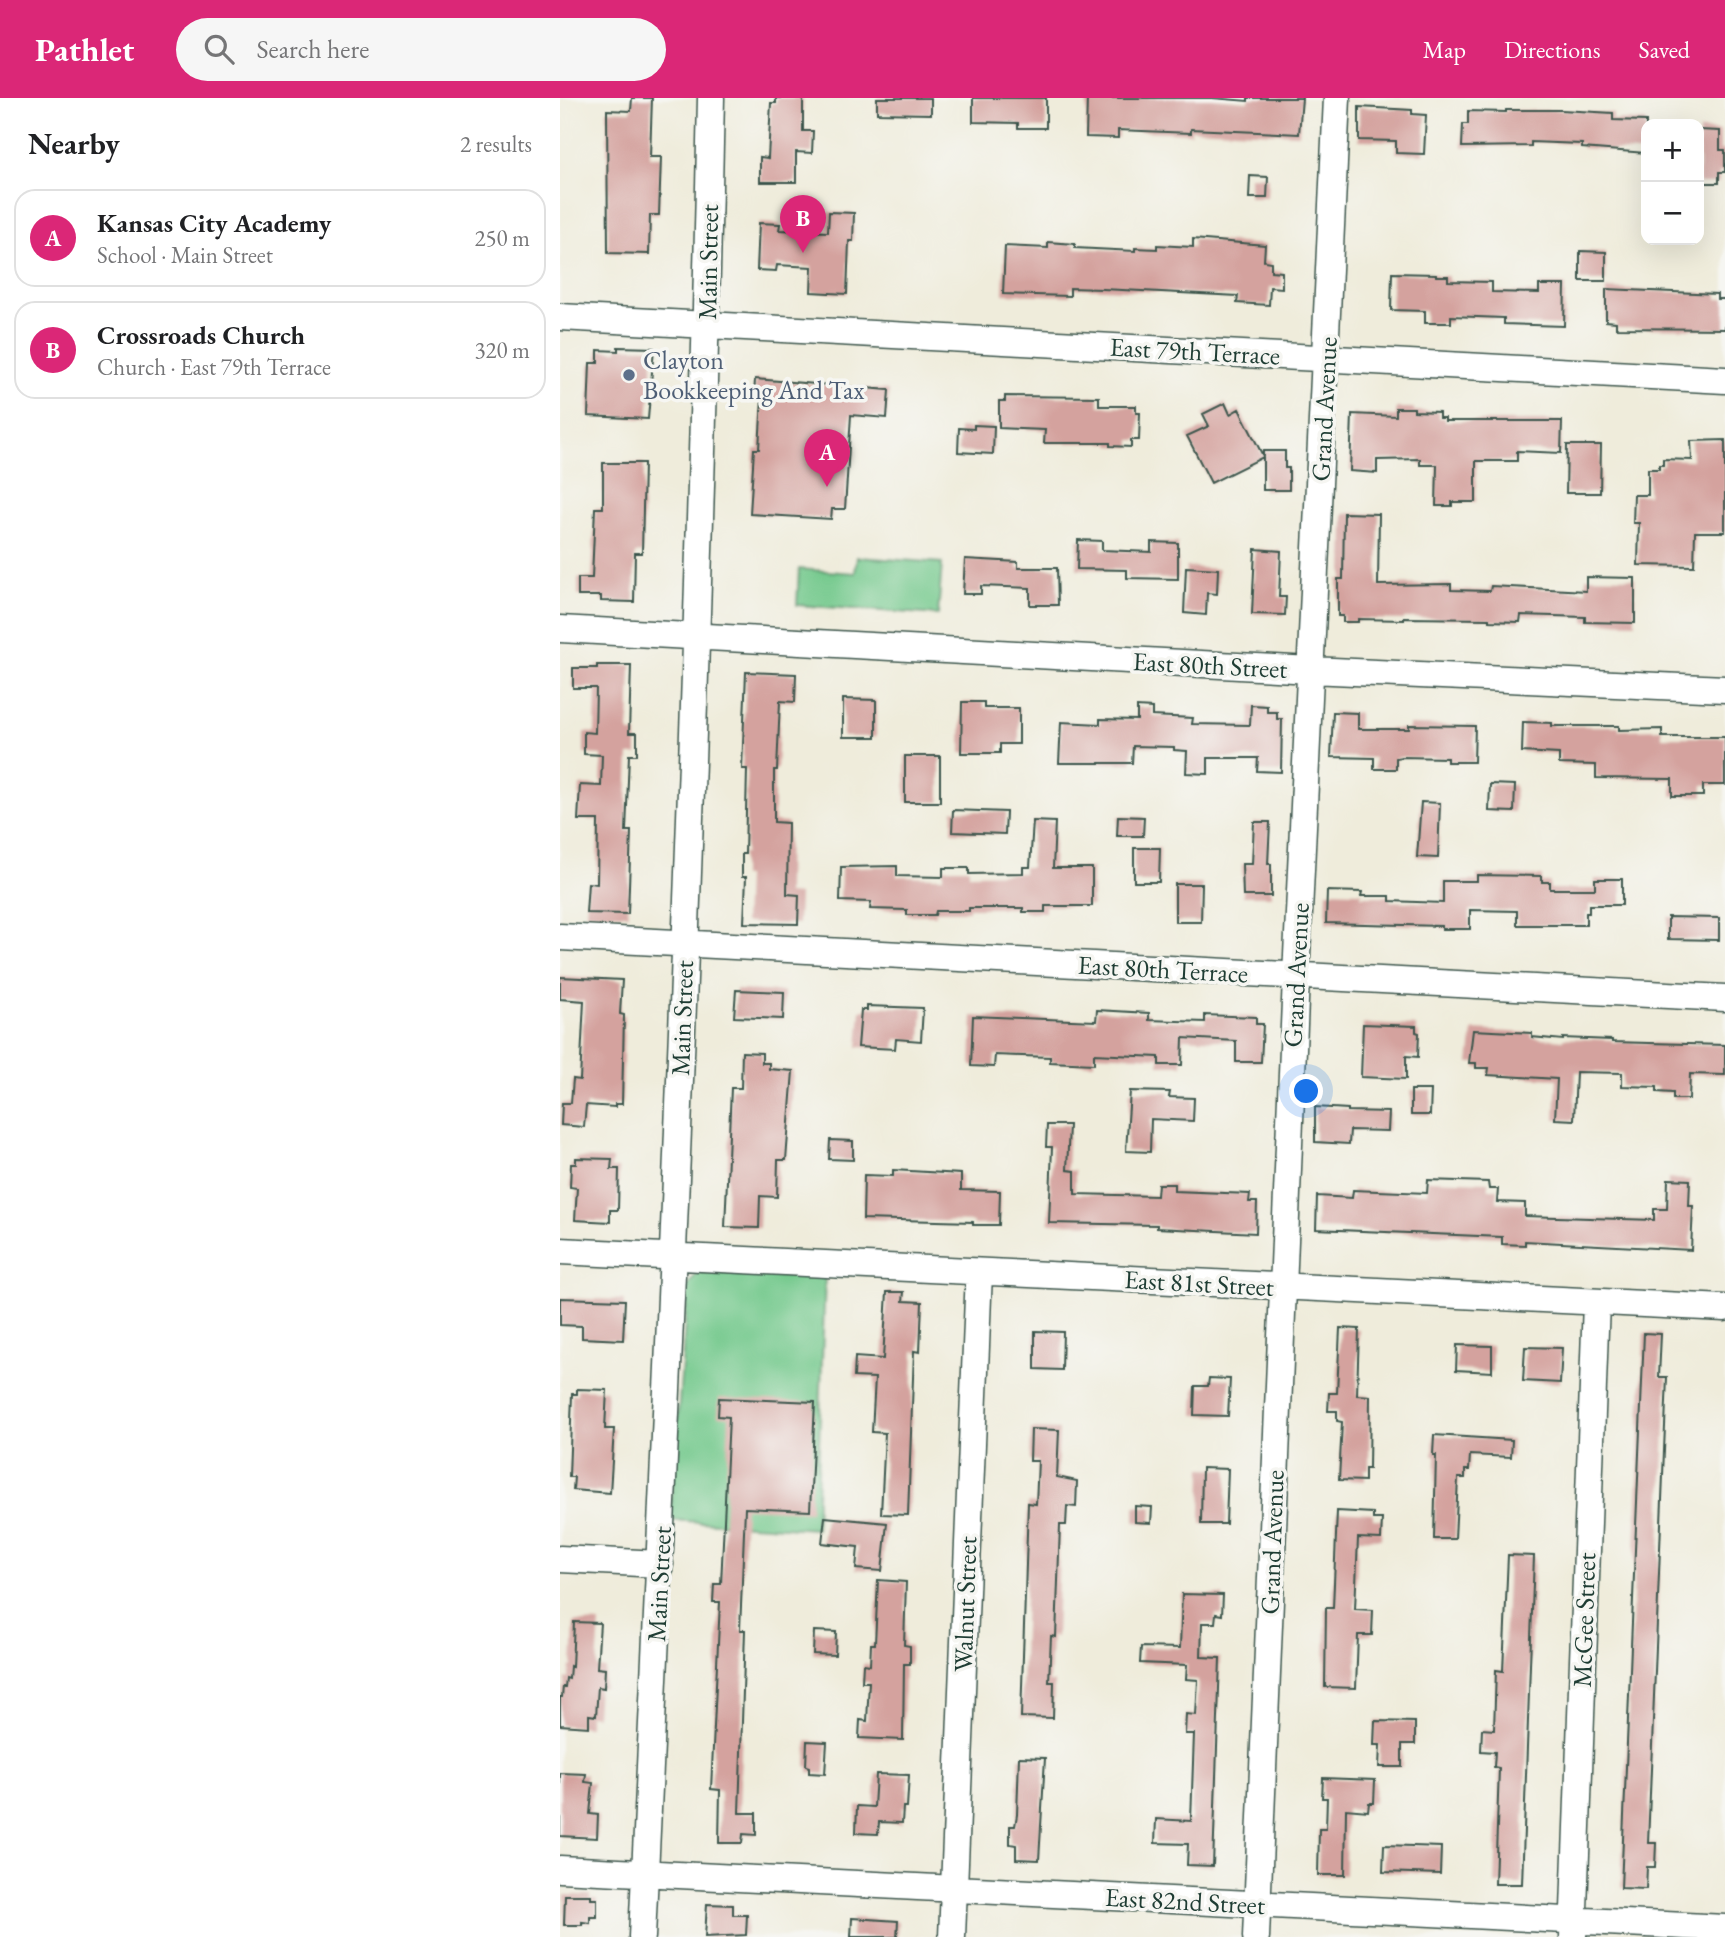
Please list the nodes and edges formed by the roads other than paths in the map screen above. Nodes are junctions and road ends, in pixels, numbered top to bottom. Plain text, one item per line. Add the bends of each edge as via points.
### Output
1 (711, 98) edge
2 (1337, 98) edge
3 (560, 317) edge
4 (706, 323) junction
5 (1326, 359) junction
6 (1725, 380) edge
7 (560, 629) edge
8 (695, 637) junction
9 (1311, 670) junction
10 (1725, 689) edge
11 (560, 937) edge
12 (685, 942) junction
13 (1296, 977) junction
14 (1725, 998) edge
15 (560, 1251) edge
16 (674, 1256) junction
17 (979, 1272) junction
18 (1282, 1287) junction
19 (1596, 1302) junction
20 (1725, 1308) edge
21 (560, 1559) edge
22 (660, 1564) junction
23 (560, 1869) edge
24 (645, 1873) junction
25 (954, 1889) junction
26 (1257, 1904) junction
27 (1725, 1928) edge
28 (1573, 1929) edge
29 (642, 1937) edge
30 (952, 1937) edge
31 (1256, 1937) edge

1 - 4 street, Main Street
2 - 5 street, Grand Avenue
3 - 4 street, East 79th Terrace
4 - 5 street, East 79th Terrace
4 - 8 street, Main Street
5 - 6 street, East 79th Terrace
5 - 9 street, Grand Avenue
7 - 8 street, East 80th Street
8 - 9 street, East 80th Street
8 - 12 street, Main Street
9 - 10 street, East 80th Street
9 - 13 street, Grand Avenue
11 - 12 street, East 80th Terrace
12 - 13 street, East 80th Terrace
12 - 16 street, Main Street
13 - 14 street, East 80th Terrace
13 - 18 street, Grand Avenue
15 - 16 street, East 81st Street
16 - 17 street, East 81st Street
16 - 22 street, Main Street
17 - 18 street, East 81st Street
17 - 25 street, Walnut Street
18 - 19 street, East 81st Street
18 - 26 street, Grand Avenue
19 - 20 street, East 81st Street
19 - 28 street, McGee Street
21 - 22 street
22 - 24 street, Main Street
23 - 24 street, East 82nd Street
24 - 25 street, East 82nd Street
24 - 29 street, Main Street
25 - 26 street, East 82nd Street
25 - 30 street, Walnut Street
26 - 28 street, East 82nd Street
26 - 31 street, Grand Avenue
27 - 28 street, East 82nd Street

